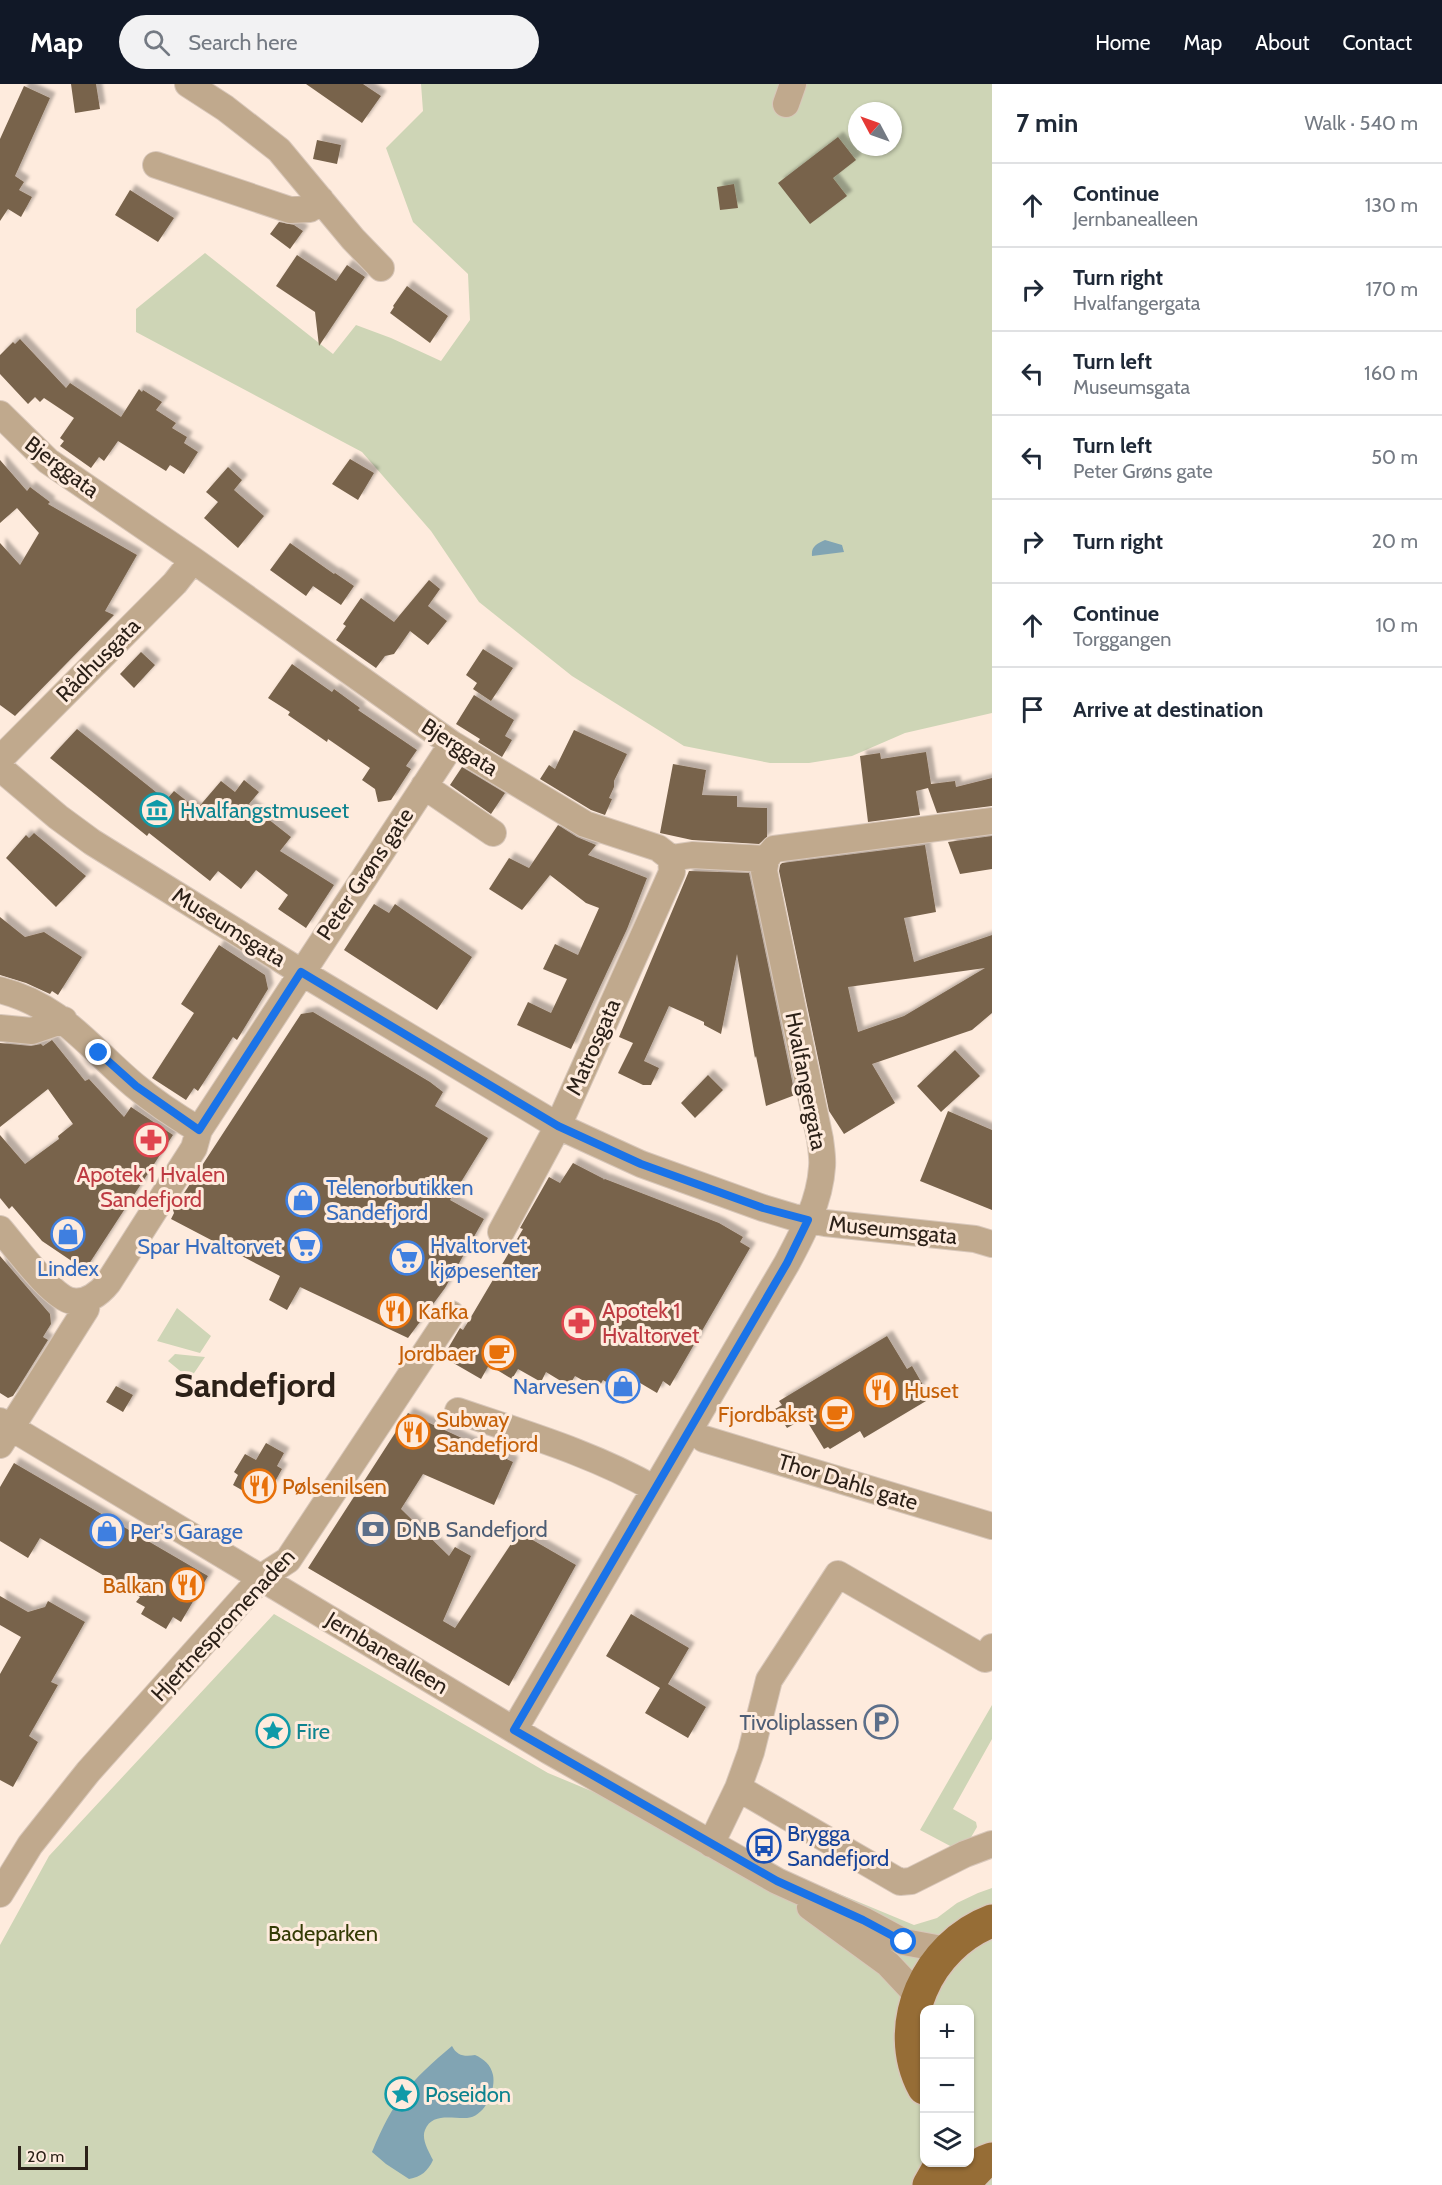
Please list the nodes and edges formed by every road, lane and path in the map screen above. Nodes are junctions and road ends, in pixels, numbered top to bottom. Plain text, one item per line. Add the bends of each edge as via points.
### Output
1 (188, 84) edge
2 (156, 165) dead end
3 (321, 200) junction
4 (381, 268) dead end
5 (1, 416) edge
6 (192, 560) junction
7 (452, 744) junction
8 (0, 759) edge
9 (0, 768) edge
10 (424, 786) junction
11 (992, 821) edge
12 (493, 833) dead end
13 (671, 858) junction
14 (765, 859) junction
15 (301, 972) junction
16 (0, 990) edge
17 (64, 1020) junction
18 (0, 1028) edge
19 (558, 1126) junction
20 (199, 1130) junction
21 (808, 1220) junction
22 (0, 1229) edge
23 (501, 1232) dead end
24 (986, 1239) edge
25 (88, 1299) junction
26 (451, 1314) dead end
27 (458, 1412) dead end
28 (4, 1431) edge
29 (704, 1439) dead end
30 (655, 1489) junction
31 (992, 1526) edge
32 (262, 1577) junction
33 (992, 1647) edge
34 (514, 1730) junction
35 (738, 1788) junction
36 (711, 1844) junction
37 (992, 1844) edge
38 (777, 1881) junction
39 (0, 1894) edge
40 (992, 1921) edge
41 (947, 1950) junction
42 (918, 1996) junction
43 (920, 2076) edge
44 (974, 2140) edge
45 (992, 2149) edge
46 (992, 2159) edge
47 (940, 2167) edge
48 (929, 2185) edge
49 (962, 2185) edge

1 - 3 street via 279,150
2 - 3 street via 290,210 310,209
3 - 4 street
5 - 6 street, Bjerggata via 48,461
6 - 7 street, Bjerggata
6 - 8 street, Rådhusgata via 175,583
7 - 10 street, Peter Grøns gate
7 - 13 street, Bjerggata via 585,824 658,848
9 - 15 street, Museumsgata via 92,842
10 - 12 street
10 - 15 street, Peter Grøns gate
11 - 14 street via 774,849
13 - 14 street via 692,855
13 - 19 street, Matrosgata via 672,872
14 - 21 street, Hvalfangergata via 764,871 820,1139 822,1167
15 - 19 street, Museumsgata
15 - 20 street, Peter Grøns gate
16 - 17 street via 31,999
17 - 18 street via 32,1031
17 - 20 street via 136,1086
19 - 21 street, Museumsgata via 641,1164
19 - 23 street, Matrosgata
20 - 25 street, Peter Grøns gate via 194,1148 108,1283
21 - 24 street, Museumsgata
21 - 30 street, Hvalfangergata via 787,1263
22 - 25 street via 52,1291 72,1301
25 - 28 street, Peter Grøns gate via 86,1309
26 - 32 street, Hjertnespromenaden via 288,1560
27 - 30 street via 556,1443 617,1468
28 - 32 street, Jernbanealleen
29 - 31 street, Thor Dahls gate
30 - 34 street, Hvalfangergata
32 - 34 street, Jernbanealleen
32 - 39 street, Hjertnespromenaden via 88,1772 30,1845
33 - 35 street via 985,1659 838,1574 769,1680
34 - 36 street, Jernbanealleen
35 - 36 street
35 - 37 street via 900,1882 911,1881
36 - 38 street, Jernbanealleen
38 - 41 street, Jernbanealleen via 904,1942
38 - 42 street, Jernbanealleen via 888,1964
40 - 41 main road
41 - 42 main road via 935,1963
42 - 43 main road via 912,2034
44 - 45 main road
46 - 49 main road
47 - 48 main road

